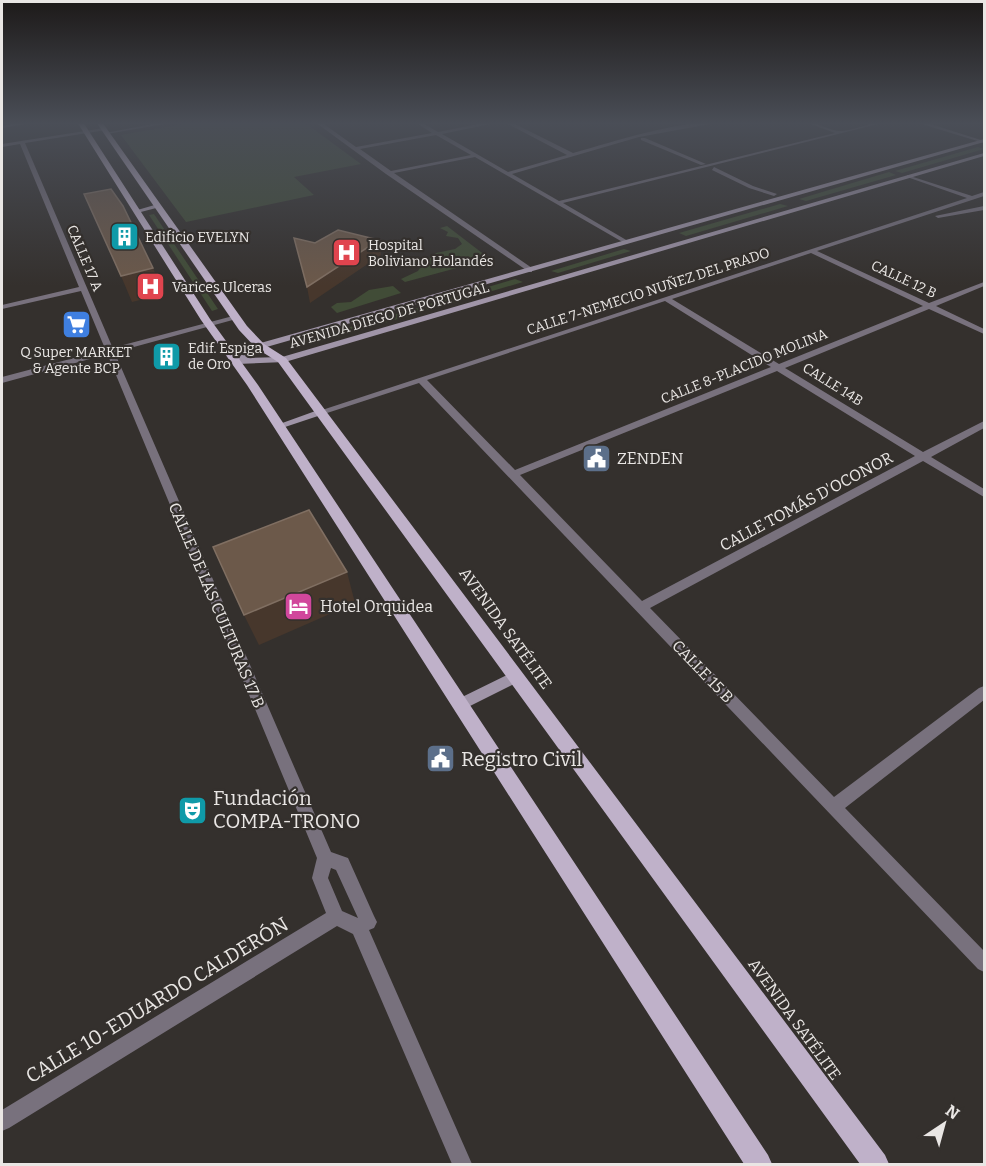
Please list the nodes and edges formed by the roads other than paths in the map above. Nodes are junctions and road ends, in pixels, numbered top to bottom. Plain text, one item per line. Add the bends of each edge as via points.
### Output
1 (36, 176) edge
2 (115, 176) edge
3 (137, 176) edge
4 (393, 176) edge
5 (510, 176) edge
6 (667, 176) edge
7 (732, 176) edge
8 (860, 176) edge
9 (908, 176) edge
10 (910, 176) edge
11 (774, 194) dead end
12 (984, 194) edge
13 (783, 198) junction
14 (972, 198) junction
15 (984, 201) edge
16 (558, 203) junction
17 (158, 207) junction
18 (803, 207) junction
19 (984, 208) edge
20 (137, 211) junction
21 (872, 231) junction
22 (626, 242) junction
23 (812, 251) junction
24 (645, 253) junction
25 (529, 270) junction
26 (547, 282) junction
27 (984, 284) edge
28 (83, 288) junction
29 (667, 299) junction
30 (928, 305) junction
31 (2, 307) edge
32 (236, 318) junction
33 (210, 325) junction
34 (984, 332) edge
35 (260, 346) junction
36 (110, 351) junction
37 (282, 360) junction
38 (237, 362) junction
39 (777, 367) junction
40 (2, 380) edge
41 (422, 380) junction
42 (321, 412) junction
43 (984, 424) edge
44 (279, 426) junction
45 (924, 457) junction
46 (514, 474) junction
47 (984, 494) edge
48 (641, 607) junction
49 (515, 676) junction
50 (984, 692) edge
51 (461, 704) junction
52 (834, 807) junction
53 (325, 858) junction
54 (336, 917) junction
55 (363, 925) junction
56 (984, 963) edge
57 (2, 1120) edge
58 (462, 1164) edge
59 (759, 1164) edge
60 (876, 1164) edge

1 - 28 street, CALLE 17 A
2 - 20 main road
3 - 17 main road, AVENIDA SATÉLITE
4 - 25 street
5 - 16 street
6 - 16 street
7 - 11 street
8 - 13 main road, AVENIDA DIEGO DE PORTUGAL
9 - 18 main road, AVENIDA DIEGO DE PORTUGAL
10 - 14 street
12 - 14 street, CALLE 7-NEMECIO NUÑEZ DEL PRADO
13 - 18 main road
13 - 22 main road, AVENIDA DIEGO DE PORTUGAL
14 - 15 street
14 - 21 street, CALLE 7-NEMECIO NUÑEZ DEL PRADO
16 - 22 street
17 - 20 main road
17 - 32 main road, AVENIDA SATÉLITE
18 - 24 main road, AVENIDA DIEGO DE PORTUGAL
19 - 21 street
20 - 33 main road
21 - 23 street, CALLE 7-NEMECIO NUÑEZ DEL PRADO
22 - 24 main road
22 - 25 main road, AVENIDA DIEGO DE PORTUGAL
23 - 29 street, CALLE 7-NEMECIO NUÑEZ DEL PRADO
23 - 30 street, CALLE 12 B
24 - 26 main road, AVENIDA DIEGO DE PORTUGAL
25 - 26 main road
25 - 35 main road, AVENIDA DIEGO DE PORTUGAL
26 - 37 main road, AVENIDA DIEGO DE PORTUGAL
27 - 30 street, CALLE 8-PLACIDO MOLINA
28 - 31 street
28 - 36 street, CALLE 17 A
29 - 39 street, CALLE 14B
29 - 41 street, CALLE 7-NEMECIO NUÑEZ DEL PRADO
30 - 34 street, CALLE 12 B
30 - 39 street, CALLE 8-PLACIDO MOLINA
32 - 33 street
32 - 35 main road, AVENIDA SATÉLITE
33 - 36 street
33 - 38 main road
35 - 37 main road, AVENIDA SATÉLITE
35 - 38 main road, AVENIDA DIEGO DE PORTUGAL
36 - 40 street
36 - 53 street, CALLE DE LAS CULTURAS 17 B
37 - 38 main road, AVENIDA DIEGO DE PORTUGAL
37 - 42 main road, AVENIDA SATÉLITE
38 - 44 main road
39 - 45 street, CALLE 14B
39 - 46 street, CALLE 8-PLACIDO MOLINA
41 - 42 street, CALLE 7-NEMECIO NUÑEZ DEL PRADO
41 - 46 street, CALLE 15 B
42 - 44 main road
42 - 49 main road, AVENIDA SATÉLITE
43 - 45 street, CALLE TOMÁS D'OCONOR
44 - 51 main road
45 - 47 street, CALLE 14B
45 - 48 street, CALLE TOMÁS D'OCONOR
46 - 48 street, CALLE 15 B
48 - 52 street, CALLE 15 B
49 - 51 main road
49 - 60 main road, AVENIDA SATÉLITE
50 - 52 street
51 - 59 main road
52 - 56 street, CALLE 15 B
53 - 54 street via 320,878
53 - 55 street via 342,864
54 - 55 street
54 - 57 street, CALLE 10-EDUARDO CALDERÓN
55 - 58 street

